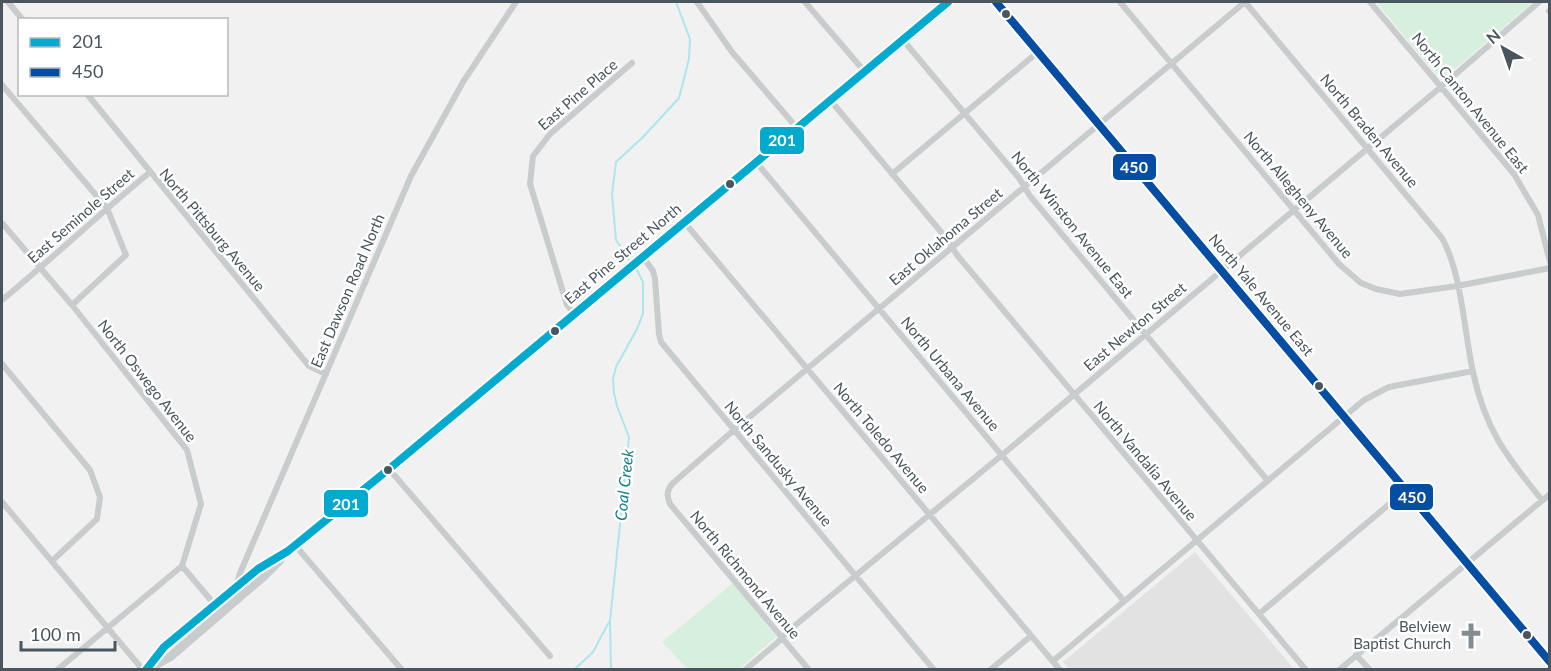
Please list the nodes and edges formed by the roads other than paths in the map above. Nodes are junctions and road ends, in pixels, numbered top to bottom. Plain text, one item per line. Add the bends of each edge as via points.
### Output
1 (8, 2) edge
2 (516, 2) edge
3 (697, 2) edge
4 (805, 2) edge
5 (948, 2) edge
6 (996, 2) edge
7 (1120, 2) edge
8 (1245, 2) edge
9 (1370, 2) edge
10 (1539, 2) edge
11 (21, 18) edge
12 (903, 40) junction
13 (1038, 51) junction
14 (633, 63) dead end
15 (1172, 63) junction
16 (865, 72) junction
17 (2, 85) edge
18 (1442, 87) junction
19 (89, 96) edge
20 (831, 101) junction
21 (965, 113) junction
22 (1099, 124) junction
23 (797, 128) junction
24 (1368, 148) junction
25 (756, 162) junction
26 (149, 173) junction
27 (892, 174) junction
28 (1024, 187) junction
29 (107, 208) junction
30 (1294, 210) junction
31 (684, 222) junction
32 (2, 223) edge
33 (952, 248) junction
34 (641, 258) junction
35 (1550, 262) edge
36 (1550, 268) edge
37 (39, 269) junction
38 (1221, 271) junction
39 (1457, 286) junction
40 (2, 300) edge
41 (72, 305) junction
42 (879, 309) junction
43 (575, 315) junction
44 (1146, 334) junction
45 (2, 364) edge
46 (808, 368) junction
47 (1473, 371) junction
48 (326, 374) junction
49 (1074, 395) junction
50 (1344, 417) junction
51 (734, 430) junction
52 (1002, 455) junction
53 (389, 469) junction
54 (1268, 481) junction
55 (1406, 490) junction
56 (667, 494) joint
57 (1550, 494) edge
58 (1542, 500) junction
59 (2, 502) edge
60 (930, 514) junction
61 (1196, 541) junction
62 (292, 548) junction
63 (51, 561) junction
64 (1467, 563) junction
65 (182, 566) junction
66 (856, 576) junction
67 (237, 587) junction
68 (1124, 601) junction
69 (232, 604) junction
70 (215, 605) junction
71 (1259, 614) junction
72 (107, 628) junction
73 (1031, 636) junction
74 (782, 637) junction
75 (1356, 655) junction
76 (550, 656) dead end
77 (1053, 661) junction
78 (1550, 663) edge
79 (57, 669) edge
80 (145, 669) edge
81 (402, 669) edge
82 (745, 669) edge
83 (808, 669) edge
84 (934, 669) edge
85 (990, 669) edge
86 (1060, 669) edge
87 (1306, 669) edge
88 (1339, 669) edge
89 (1370, 669) edge

1 - 11 street
2 - 48 street, East Dawson Road North via 463,82 411,176
3 - 23 street via 732,52
4 - 16 street
5 - 12 main road, East Pine Street North
6 - 13 main road, North Yale Avenue East
7 - 15 street, North Allegheny Avenue
8 - 15 street, East Oklahoma Street
8 - 24 street, North Braden Avenue
9 - 18 street, North Canton Avenue East
10 - 18 street, East Newton Street
12 - 16 main road, East Pine Street North
12 - 21 street, North Winston Avenue East
13 - 21 street
13 - 22 main road, North Yale Avenue East
14 - 43 street, East Pine Place via 550,134 533,156 530,184 563,294
15 - 22 street, East Oklahoma Street
15 - 30 street, North Allegheny Avenue
16 - 20 main road, East Pine Street North
17 - 29 street
18 - 24 street, East Newton Street
18 - 35 street, North Canton Avenue East via 1523,188 1538,215
19 - 26 street, North Pittsburg Avenue
20 - 23 main road, East Pine Street North
20 - 27 street, North Vandalia Avenue
21 - 27 street
21 - 28 street, North Winston Avenue East
22 - 28 street, East Oklahoma Street
22 - 38 main road, North Yale Avenue East
23 - 25 main road, East Pine Street North
24 - 30 street, East Newton Street
24 - 39 street, North Braden Avenue via 1442,238
25 - 31 main road, East Pine Street North
25 - 42 street, North Urbana Avenue
26 - 29 street, East Seminole Street
26 - 48 street, North Pittsburg Avenue via 309,366
27 - 33 street, North Vandalia Avenue
28 - 33 street, East Oklahoma Street
28 - 44 street, North Winston Avenue East
29 - 37 street, East Seminole Street
29 - 41 street via 126,255
30 - 38 street, East Newton Street
30 - 39 street, North Allegheny Avenue via 1339,264 1361,283 1400,294
31 - 34 main road, East Pine Street North
31 - 46 street, North Toledo Avenue
32 - 37 street, North Oswego Avenue
33 - 42 street, East Oklahoma Street
33 - 49 street, North Vandalia Avenue
34 - 43 main road, East Pine Street North
34 - 51 street, North Sandusky Avenue via 655,279 661,342
36 - 39 street, North Allegheny Avenue
37 - 40 street, East Seminole Street
37 - 41 street, North Oswego Avenue
38 - 44 street, East Newton Street
38 - 50 main road, North Yale Avenue East
39 - 47 street
41 - 65 street, North Oswego Avenue via 187,450 201,504
42 - 46 street, East Oklahoma Street
42 - 52 street, North Urbana Avenue
43 - 53 main road, East Pine Street North
44 - 49 street, East Newton Street
44 - 54 street, North Winston Avenue East
45 - 63 street via 90,470 100,497 97,519
46 - 51 street, East Oklahoma Street
46 - 60 street, North Toledo Avenue
47 - 50 street via 1389,387 1364,400
47 - 58 street via 1490,428
48 - 67 street, East Dawson Road North
49 - 52 street, East Newton Street
49 - 61 street, North Vandalia Avenue
50 - 54 street
50 - 55 main road, North Yale Avenue East
51 - 56 street, East Oklahoma Street via 673,483
51 - 66 street, North Sandusky Avenue
52 - 60 street, East Newton Street
52 - 68 street, North Urbana Avenue
53 - 62 main road, East Pine Street North
53 - 76 street
54 - 61 street
55 - 64 main road, North Yale Avenue East
55 - 71 street
56 - 74 street, North Richmond Avenue via 670,504
57 - 58 street
58 - 64 street
59 - 63 street
60 - 66 street, East Newton Street
60 - 73 street, North Toledo Avenue
61 - 68 street
61 - 71 street, North Vandalia Avenue
62 - 67 main road, East Pine Street North
62 - 69 main road, East Pine Street North
62 - 81 street
63 - 72 street
64 - 75 street
64 - 78 main road, North Yale Avenue East
65 - 70 street
65 - 72 street
66 - 74 street, East Newton Street
66 - 84 street, North Sandusky Avenue
67 - 69 street, East Dawson Road North
67 - 70 main road, East Pine Street North
68 - 77 street
69 - 80 main road, East Pine Street North via 171,656
70 - 80 main road, East Pine Street North via 164,647
71 - 87 street, North Vandalia Avenue
72 - 79 street
72 - 80 street
73 - 77 street, North Toledo Avenue
73 - 85 street
74 - 82 street, East Newton Street
74 - 83 street, North Richmond Avenue
75 - 88 street
75 - 89 street
77 - 86 street, North Toledo Avenue

